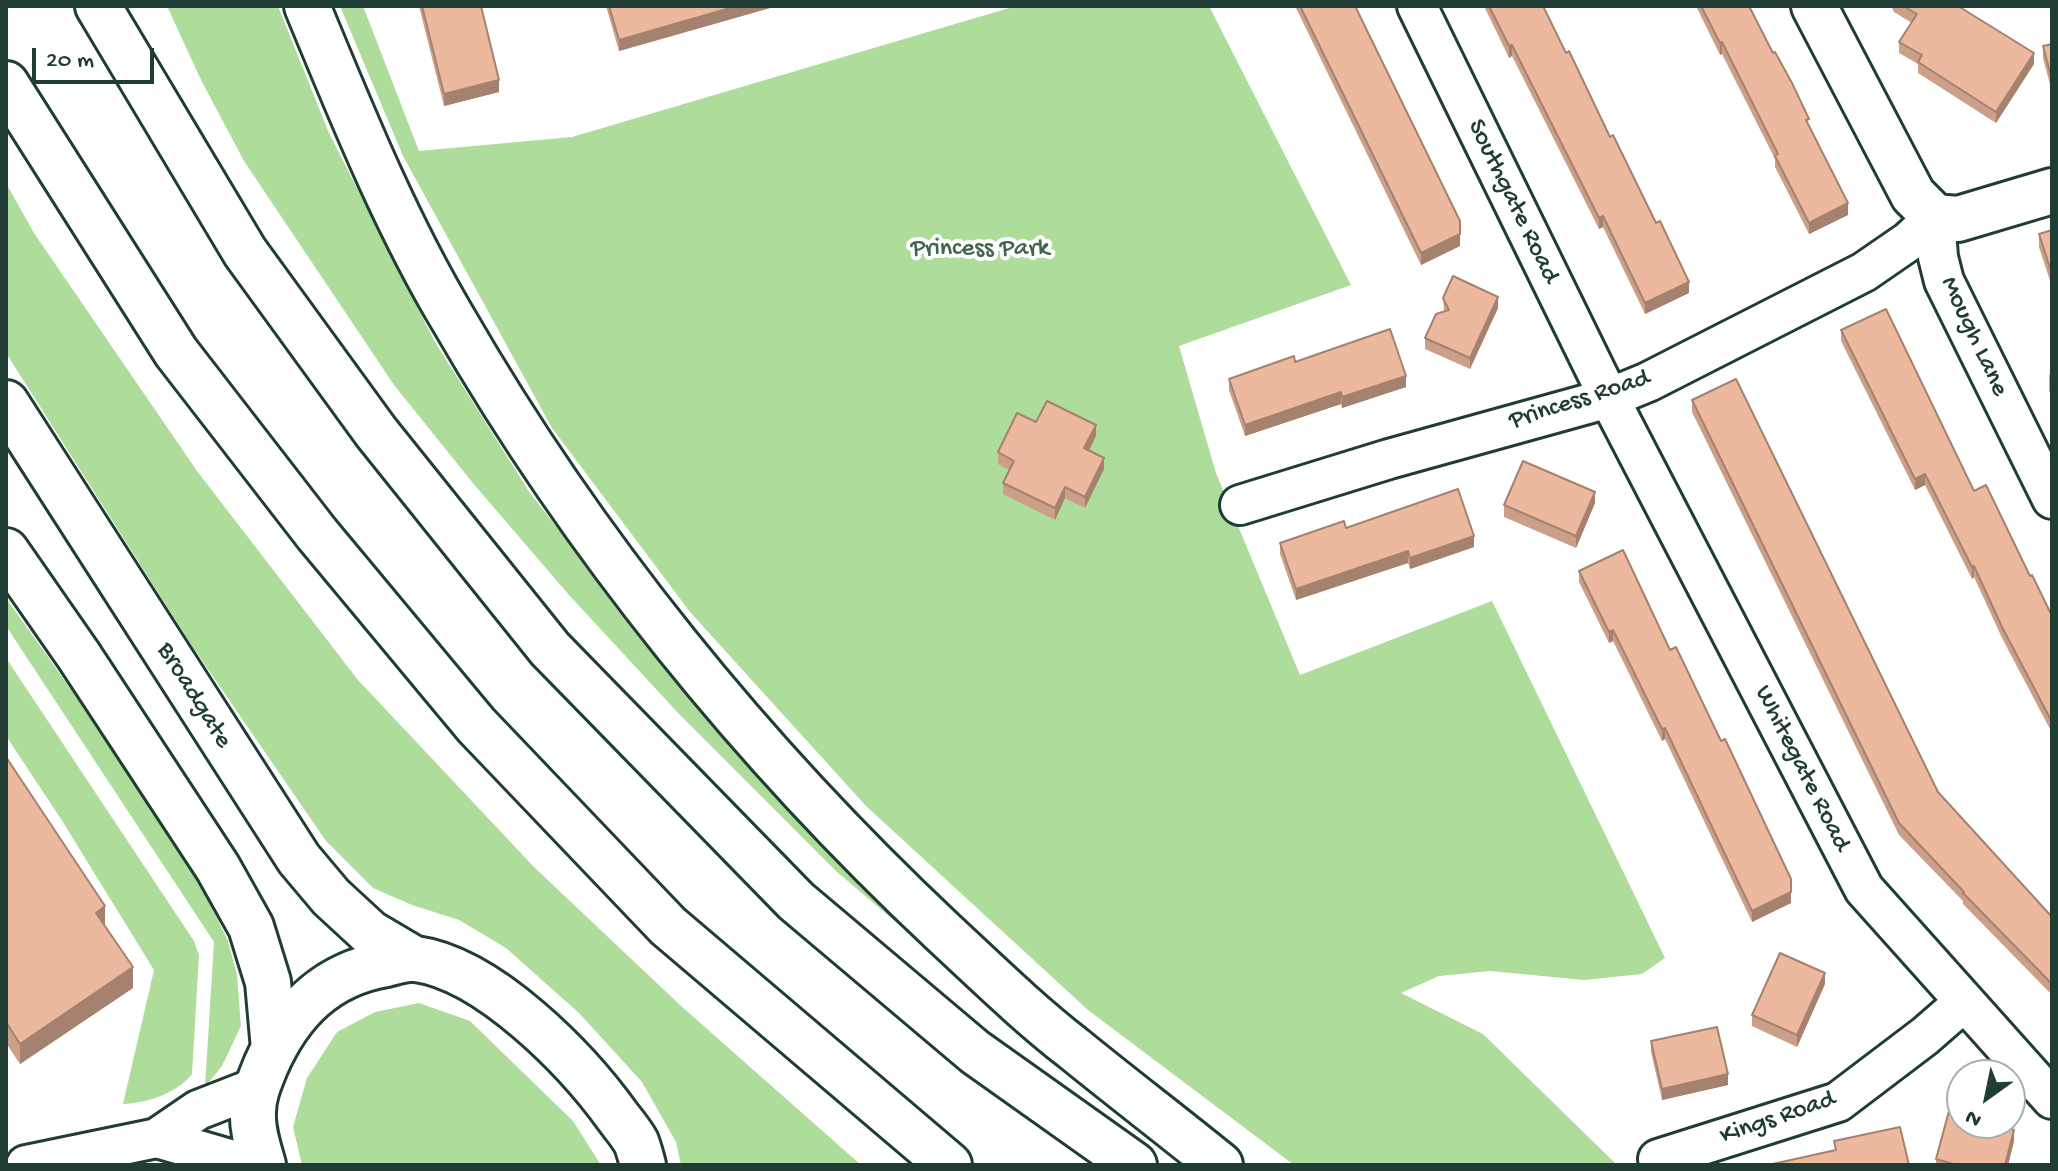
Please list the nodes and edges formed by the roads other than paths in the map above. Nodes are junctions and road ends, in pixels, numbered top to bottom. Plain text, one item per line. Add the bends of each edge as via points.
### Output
1 (98, 6) edge
2 (307, 6) edge
3 (1417, 6) edge
4 (1814, 6) edge
5 (6, 84) edge
6 (2052, 191) edge
7 (1935, 217) junction
8 (1609, 398) junction
9 (6, 403) edge
10 (2052, 499) edge
11 (1240, 505) dead end
12 (6, 551) edge
13 (414, 959) junction
14 (1964, 1002) junction
15 (265, 1068) junction
16 (2052, 1099) edge
17 (157, 1138) junction
18 (1658, 1159) dead end
19 (26, 1165) edge
20 (250, 1165) edge
21 (263, 1165) edge
22 (643, 1165) edge
23 (949, 1165) edge
24 (1134, 1165) edge
25 (1220, 1165) edge

1 - 24 main road via 245,252 376,432 550,649 796,901 975,1052
2 - 25 main road via 372,160 452,318 528,441 624,578 710,686 943,932 1070,1046
3 - 8 street, Southgate Road
4 - 7 main road via 1913,195
5 - 23 main road via 176,352 317,534 476,725 668,926
6 - 7 main road via 1958,219
7 - 8 street, Princess Road via 1864,272
7 - 10 street, Mough Lane via 1944,281
8 - 11 street, Princess Road
8 - 14 street, Whitegate Road via 1864,889
9 - 13 main road, Broadgate via 299,859 370,933
12 - 15 main road, Broadgate via 218,868 251,927 268,982
13 - 15 main road, Broadgate via 346,974 325,987 297,1012
13 - 22 main road, Broadgate via 457,971 505,1000 591,1080 636,1142
14 - 16 street, Whitegate Road
14 - 18 street, Kings Road via 1838,1102
15 - 17 street
15 - 21 main road, Broadgate via 252,1111
17 - 19 street
17 - 20 street

